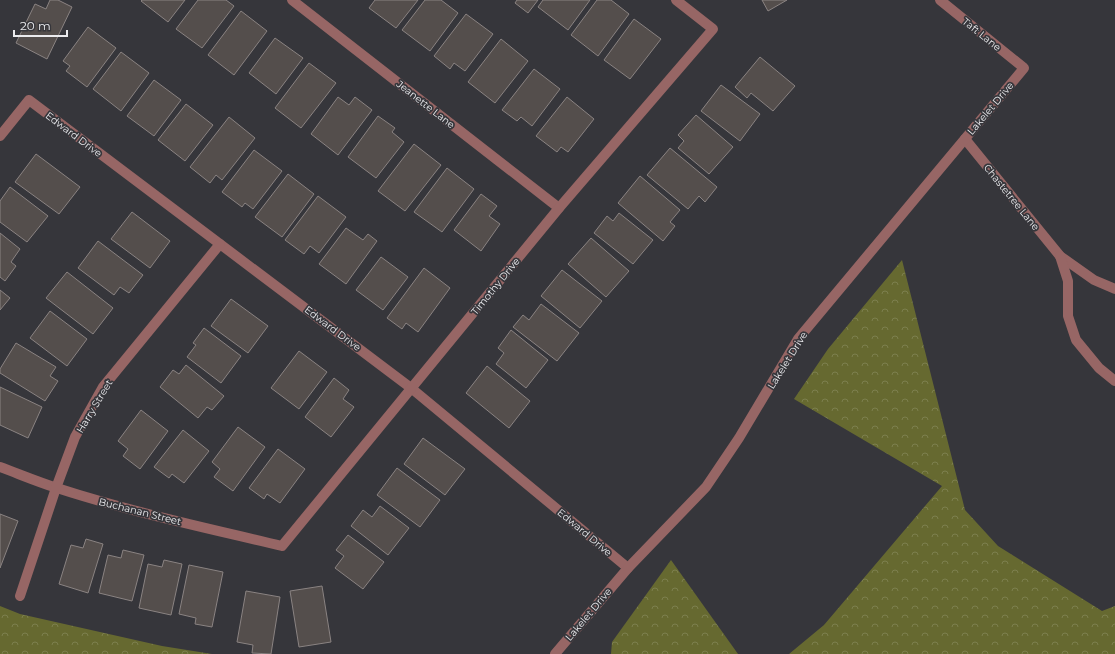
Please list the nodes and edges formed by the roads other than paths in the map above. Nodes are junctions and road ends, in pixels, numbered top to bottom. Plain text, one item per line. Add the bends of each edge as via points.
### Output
1 (292, 0) edge
2 (676, 0) edge
3 (940, 0) edge
4 (1024, 68) joint
5 (0, 136) edge
6 (965, 139) junction
7 (559, 208) junction
8 (220, 244) junction
9 (1060, 256) junction
10 (1115, 289) edge
11 (1115, 381) edge
12 (411, 388) junction
13 (0, 467) edge
14 (56, 488) junction
15 (282, 546) joint
16 (628, 568) junction
17 (20, 596) dead end
18 (554, 654) edge

1 - 7 street, Jeanette Lane
2 - 7 street, Timothy Drive via 713,29
3 - 4 street, Taft Lane
4 - 6 street, Lakelet Drive
5 - 8 street, Edward Drive via 29,100
6 - 9 street, Chastetree Lane
6 - 16 street, Lakelet Drive via 798,340 706,487
7 - 12 street, Timothy Drive
8 - 12 street, Edward Drive
8 - 14 street, Harry Street via 103,387 76,437
9 - 10 street, Chastetree Lane via 1094,280
9 - 11 street, Chastetree Lane via 1068,281 1068,316 1076,340 1098,368
12 - 15 street, Timothy Drive
12 - 16 street, Edward Drive
13 - 14 street, Buchanan Street
14 - 15 street, Buchanan Street
14 - 17 street, Harry Street
16 - 18 street, Lakelet Drive

